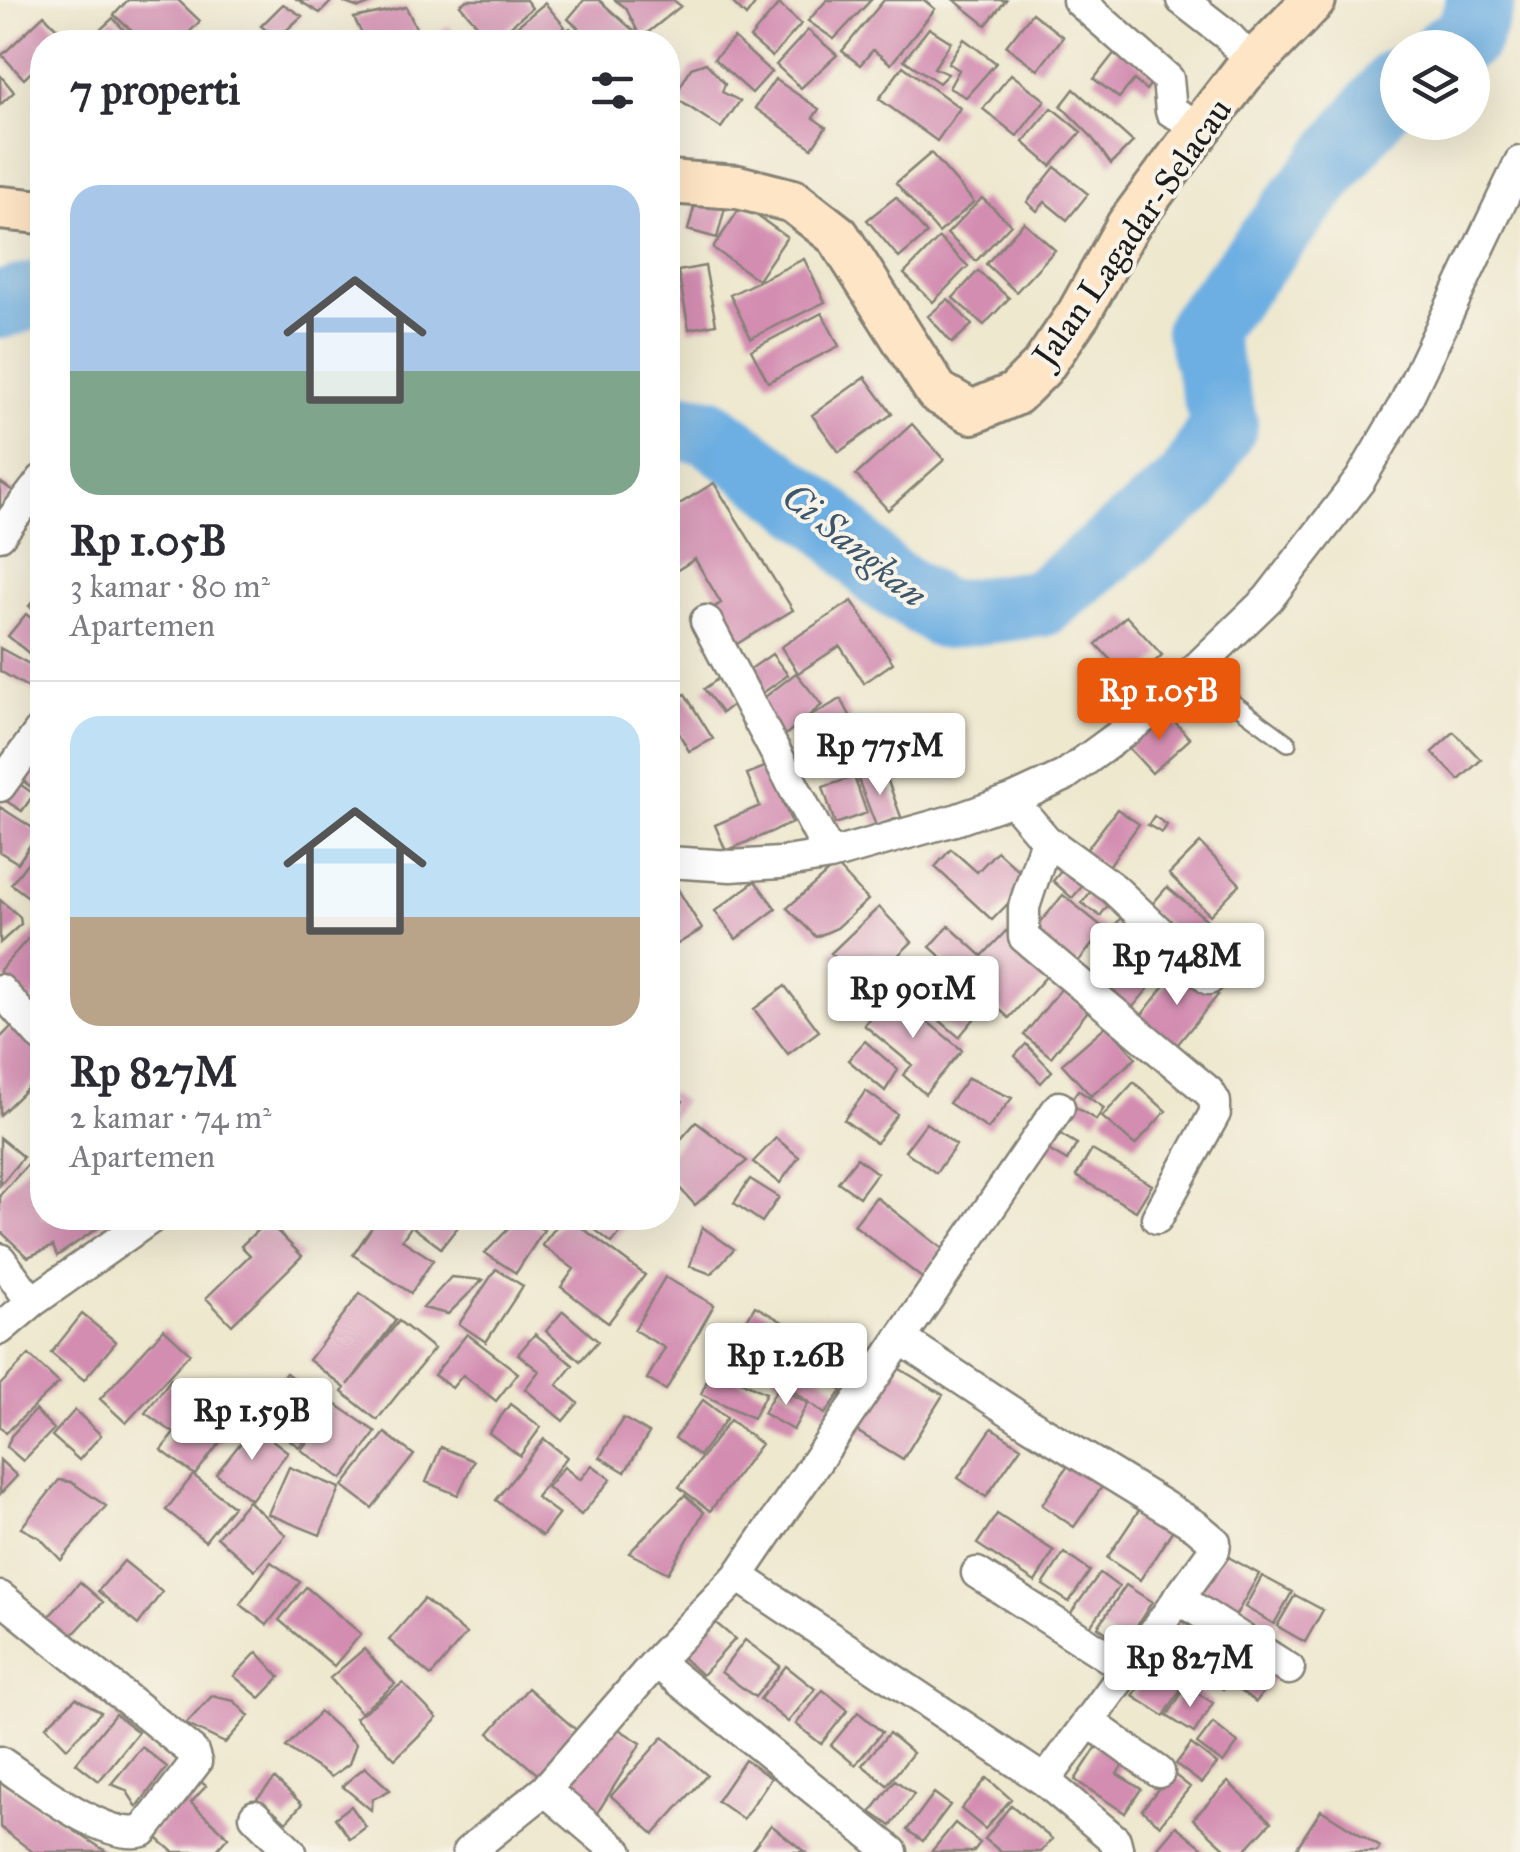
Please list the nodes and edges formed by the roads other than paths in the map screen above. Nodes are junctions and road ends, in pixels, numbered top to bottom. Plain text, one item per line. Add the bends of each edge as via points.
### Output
1 (1078, 0) edge
2 (1182, 0) edge
3 (1314, 0) edge
4 (1242, 51) junction
5 (1186, 120) junction
6 (1520, 162) edge
7 (680, 183) edge
8 (0, 208) edge
9 (30, 211) edge
10 (30, 496) edge
11 (0, 535) edge
12 (706, 622) dead end
13 (1193, 673) junction
14 (1288, 743) dead end
15 (30, 745) edge
16 (0, 786) edge
17 (1012, 800) junction
18 (1046, 840) junction
19 (830, 856) junction
20 (680, 863) edge
21 (1210, 979) dead end
22 (0, 990) edge
23 (30, 1024) edge
24 (1060, 1107) dead end
25 (1158, 1218) dead end
26 (134, 1230) edge
27 (0, 1259) edge
28 (32, 1302) junction
29 (0, 1328) edge
30 (901, 1339) junction
31 (977, 1573) dead end
32 (738, 1576) junction
33 (0, 1597) edge
34 (1178, 1598) junction
35 (656, 1662) junction
36 (1126, 1668) junction
37 (1289, 1669) dead end
38 (1088, 1720) junction
39 (0, 1762) edge
40 (1159, 1772) dead end
41 (1045, 1781) junction
42 (545, 1790) junction
43 (255, 1816) dead end
44 (291, 1852) edge
45 (468, 1852) edge
46 (618, 1852) edge
47 (892, 1852) edge
48 (1118, 1852) edge

1 - 5 street via 1168,79
2 - 4 street
3 - 4 street, Jalan Lagadar-Selacau
4 - 5 street, Jalan Lagadar-Selacau via 1242,74
5 - 7 street, Jalan Lagadar-Selacau via 1042,367 1015,394 972,412 937,392 838,236 793,202 738,187
6 - 13 street via 1404,404 1360,480 1268,599
8 - 9 street
10 - 11 street
12 - 19 street
13 - 14 lane
13 - 17 street via 1104,749
15 - 16 street
17 - 18 street
17 - 19 street
18 - 21 street via 1114,890
18 - 25 street via 1024,907 1024,936 1216,1102
19 - 20 street via 732,866
22 - 23 street
24 - 30 street
26 - 28 street
27 - 28 street
28 - 29 street
30 - 32 street
30 - 34 street via 1210,1536 1214,1550
31 - 36 street
32 - 35 street
32 - 41 street
33 - 39 street via 193,1752 196,1762 142,1831 132,1834 93,1822
34 - 36 street
34 - 37 street
35 - 42 street
35 - 47 street
36 - 38 street
38 - 40 street
38 - 41 street
41 - 48 street via 1115,1840
42 - 45 street
42 - 46 street
43 - 44 street

